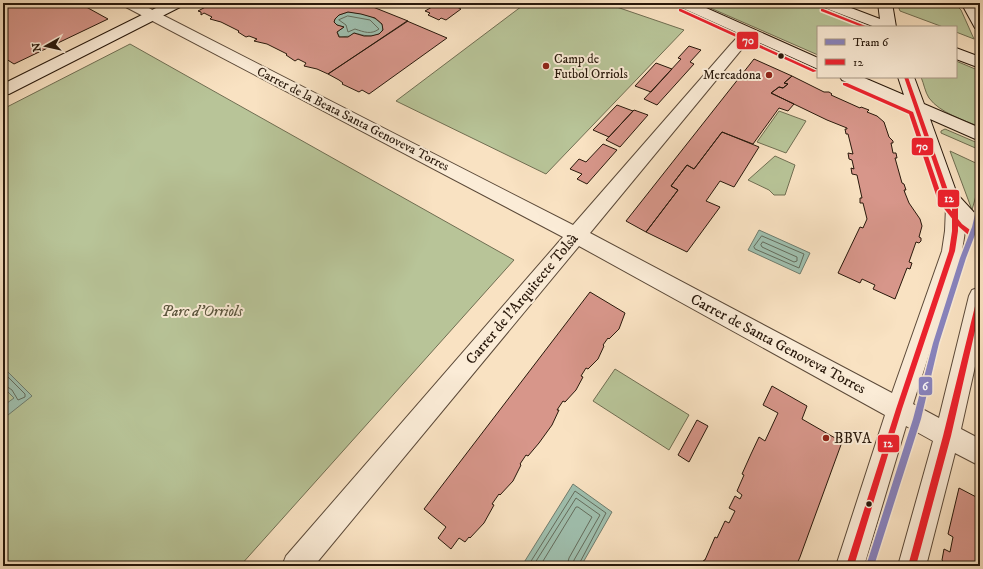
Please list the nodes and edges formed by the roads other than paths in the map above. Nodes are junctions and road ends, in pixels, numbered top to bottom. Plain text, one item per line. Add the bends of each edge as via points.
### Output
1 (129, 3) edge
2 (177, 3) edge
3 (683, 3) edge
4 (825, 3) edge
5 (885, 3) edge
6 (966, 3) edge
7 (153, 15) junction
8 (980, 25) edge
9 (886, 26) edge
10 (889, 26) edge
11 (750, 33) junction
12 (957, 53) edge
13 (980, 63) edge
14 (817, 64) edge
15 (850, 78) edge
16 (906, 78) edge
17 (4, 88) edge
18 (917, 107) junction
19 (980, 135) edge
20 (955, 207) junction
21 (980, 231) edge
22 (576, 235) junction
23 (980, 296) edge
24 (899, 410) junction
25 (947, 436) junction
26 (980, 453) edge
27 (296, 566) edge
28 (850, 566) edge
29 (912, 566) edge

1 - 7 street, Carrer de la Beata Santa Genoveva Torres
2 - 7 main road
3 - 11 main road
4 - 9 main road
5 - 10 main road
6 - 8 main road
7 - 17 main road
7 - 22 street, Carrer de la Beata Santa Genoveva Torres
11 - 14 main road
11 - 22 street, Carrer de l'Arquitecte Tolsà
12 - 13 main road
15 - 18 main road
16 - 18 main road
18 - 19 main road
18 - 20 main road via 948,197
20 - 21 main road
20 - 24 street via 952,251
22 - 24 street, Carrer de Santa Genoveva Torres
22 - 27 street, Carrer de l'Arquitecte Tolsà
23 - 25 street
24 - 25 street, Carrer de Santa Genoveva Torres
24 - 28 street
25 - 26 street, Carrer de Santa Genoveva Torres
25 - 29 street

